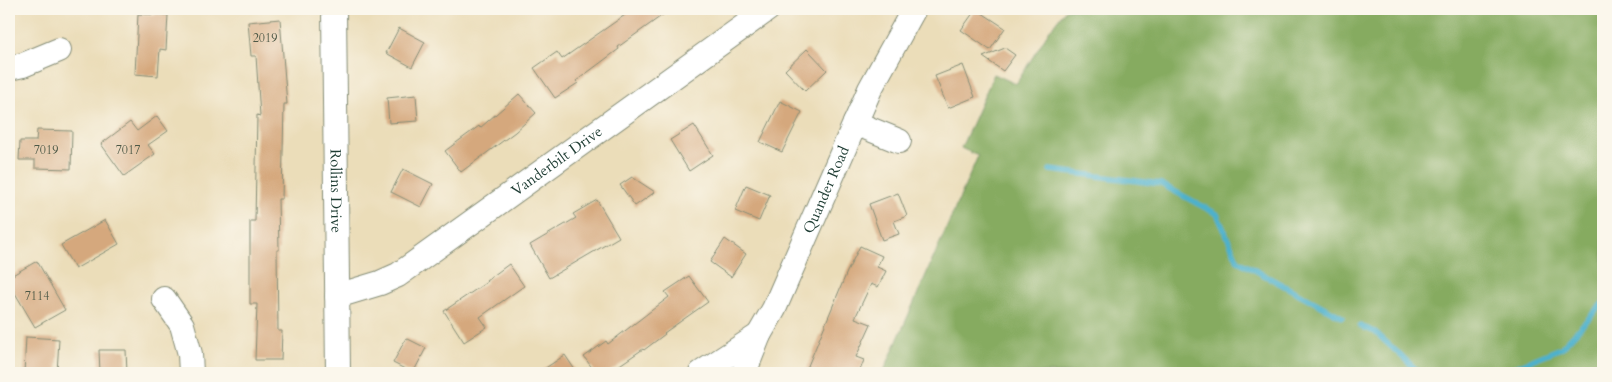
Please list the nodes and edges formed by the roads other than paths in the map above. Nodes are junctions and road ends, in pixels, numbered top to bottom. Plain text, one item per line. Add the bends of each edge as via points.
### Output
1 (334, 9) edge
2 (768, 9) edge
3 (914, 9) edge
4 (59, 50) dead end
5 (9, 68) edge
6 (855, 123) junction
7 (898, 142) dead end
8 (337, 296) junction
9 (164, 299) dead end
10 (760, 335) junction
11 (191, 373) edge
12 (338, 373) edge
13 (701, 373) edge
14 (744, 373) edge

1 - 8 street, Rollins Drive
2 - 8 street, Vanderbilt Drive via 398,275 380,284
3 - 6 street, Quander Road via 870,88
4 - 5 street
6 - 7 street
6 - 10 street, Quander Road
8 - 12 street, Rollins Drive
9 - 11 street via 182,326 190,354
10 - 13 street
10 - 14 street, Quander Road

